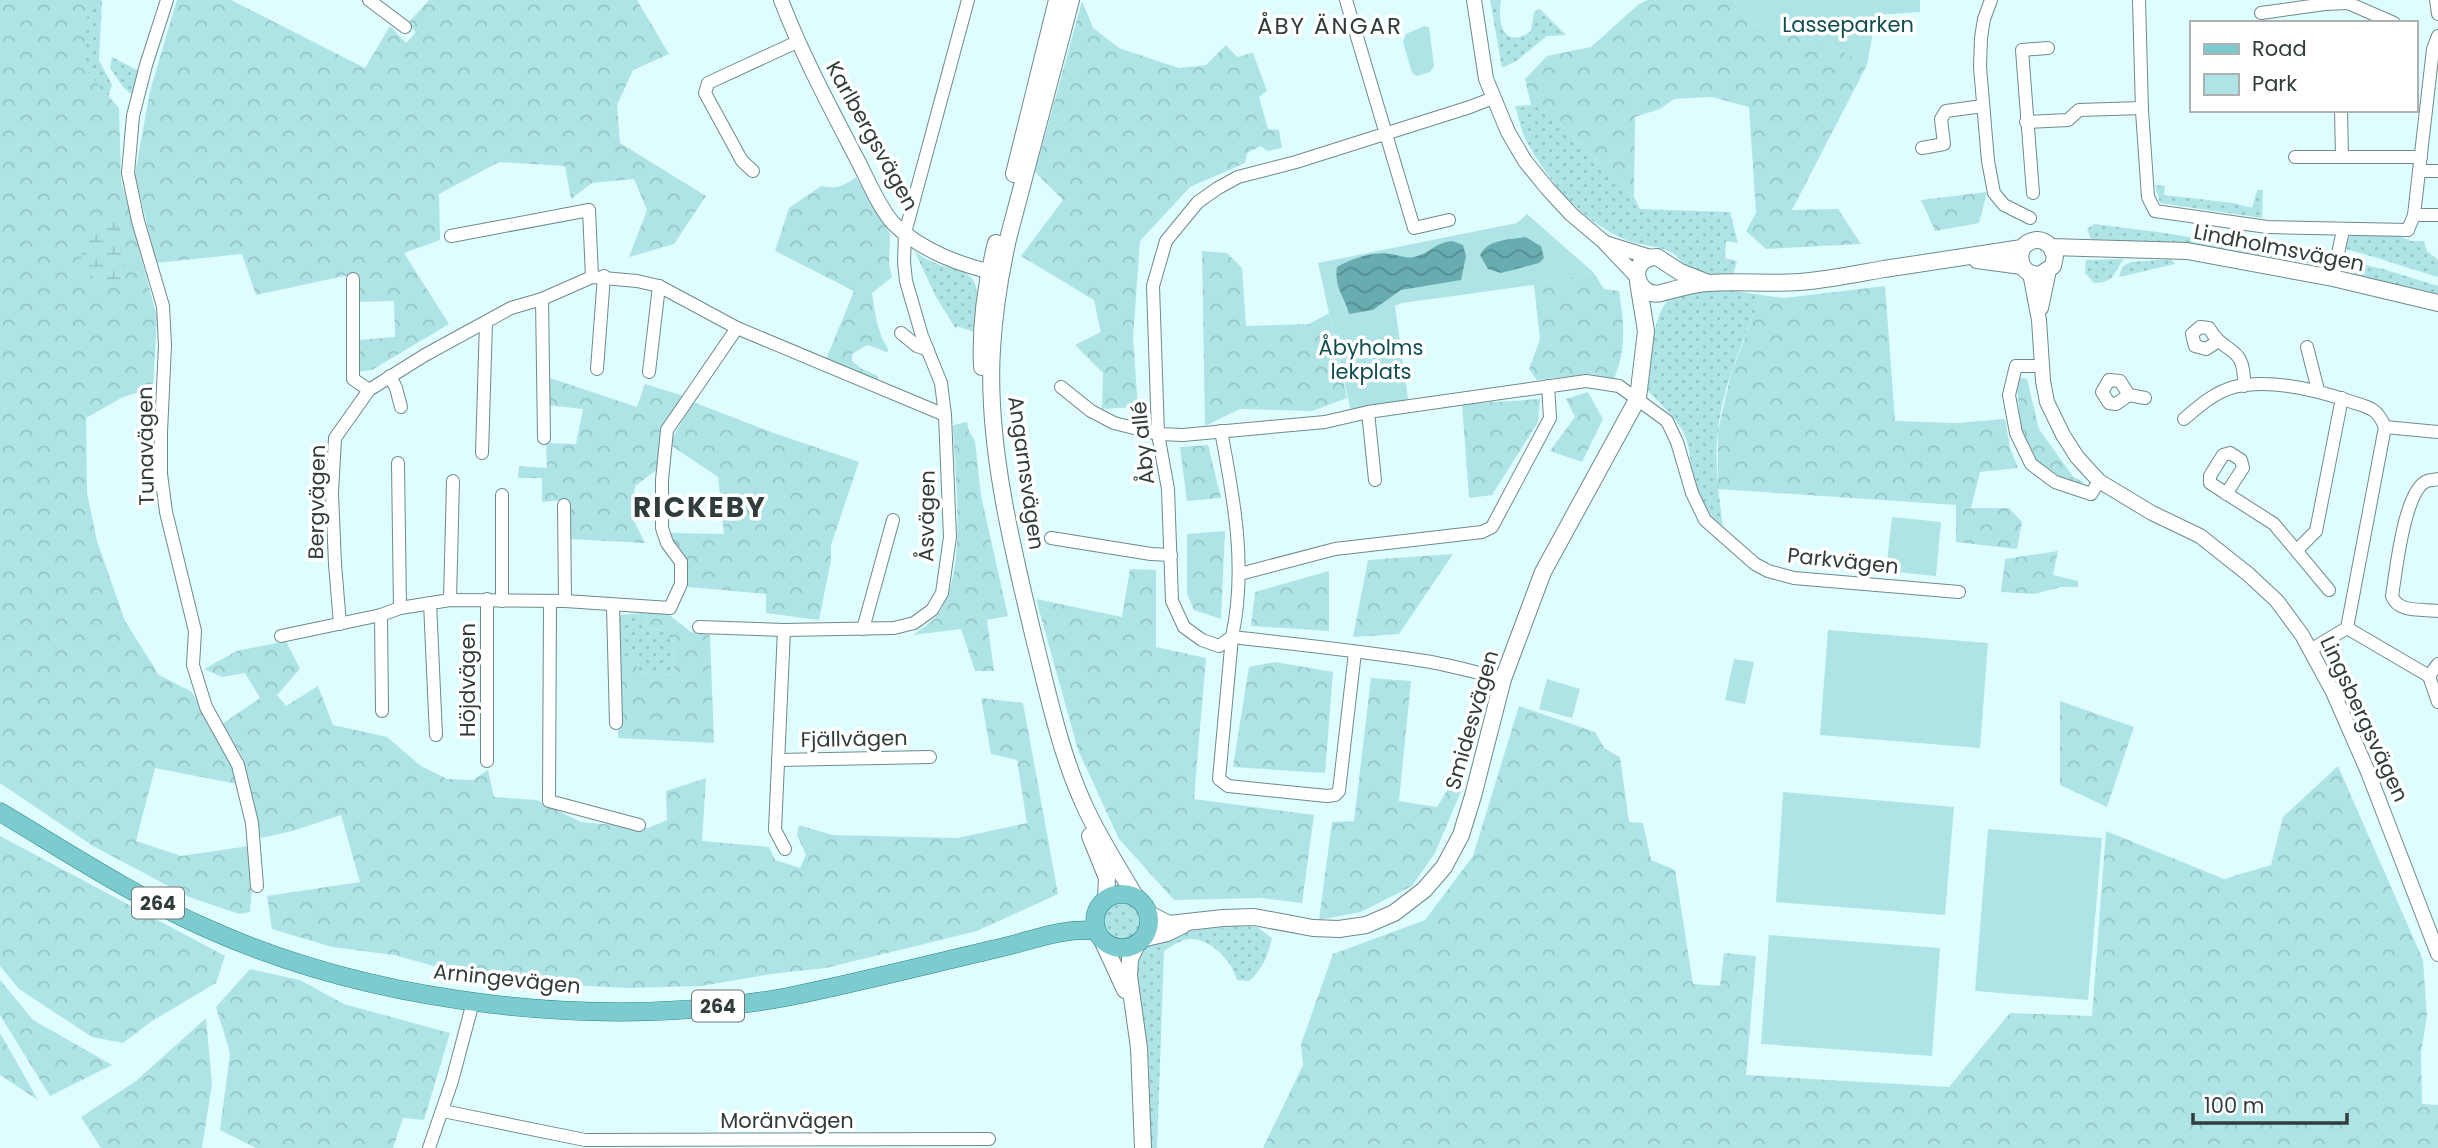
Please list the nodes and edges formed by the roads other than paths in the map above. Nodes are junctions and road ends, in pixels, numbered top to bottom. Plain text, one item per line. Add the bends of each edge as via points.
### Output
1 (167, 0) edge
2 (781, 0) edge
3 (968, 0) edge
4 (1057, 0) edge
5 (1071, 0) edge
6 (1346, 0) edge
7 (1474, 0) edge
8 (1991, 0) edge
9 (2139, 0) edge
10 (2436, 0) edge
11 (372, 1) edge
12 (2260, 13) dead end
13 (2438, 14) edge
14 (2389, 21) edge
15 (405, 27) dead end
16 (2438, 36) edge
17 (797, 42) junction
18 (2048, 48) dead end
19 (1493, 98) junction
20 (1983, 106) junction
21 (2142, 108) junction
22 (2342, 112) edge
23 (2026, 122) junction
24 (2431, 122) edge
25 (1384, 133) junction
26 (1922, 148) dead end
27 (2421, 156) junction
28 (2295, 157) dead end
29 (2342, 157) junction
30 (753, 171) dead end
31 (2419, 171) junction
32 (2438, 171) edge
33 (2032, 193) dead end
34 (2414, 215) junction
35 (2438, 215) edge
36 (2029, 218) dead end
37 (1449, 220) dead end
38 (2343, 230) junction
39 (905, 233) junction
40 (451, 236) dead end
41 (1604, 242) junction
42 (2022, 248) junction
43 (1650, 257) junction
44 (1957, 258) junction
45 (2052, 259) junction
46 (1670, 264) junction
47 (2026, 270) junction
48 (995, 273) junction
49 (598, 277) junction
50 (2333, 278) junction
51 (353, 279) dead end
52 (1638, 280) junction
53 (1708, 283) junction
54 (659, 286) junction
55 (1665, 291) junction
56 (542, 299) junction
57 (2438, 303) edge
58 (2039, 320) junction
59 (486, 322) junction
60 (737, 328) junction
61 (1646, 331) junction
62 (901, 333) dead end
63 (2217, 342) dead end
64 (2307, 347) dead end
65 (928, 350) junction
66 (2040, 366) junction
67 (597, 369) dead end
68 (649, 372) dead end
69 (390, 376) junction
70 (1548, 386) junction
71 (2244, 386) junction
72 (1061, 387) dead end
73 (369, 390) junction
74 (2318, 390) junction
75 (2129, 395) dead end
76 (1638, 398) junction
77 (2145, 398) dead end
78 (2342, 398) junction
79 (401, 407) dead end
80 (1368, 412) junction
81 (945, 415) junction
82 (2184, 419) dead end
83 (2385, 427) junction
84 (1221, 431) junction
85 (2438, 432) edge
86 (1158, 434) junction
87 (544, 438) dead end
88 (482, 453) dead end
89 (398, 463) dead end
90 (1375, 480) dead end
91 (2438, 480) edge
92 (453, 481) dead end
93 (2099, 481) junction
94 (2226, 494) dead end
95 (502, 495) dead end
96 (565, 505) dead end
97 (893, 520) dead end
98 (1051, 538) dead end
99 (2297, 550) junction
100 (1171, 555) junction
101 (1240, 574) junction
102 (2329, 590) dead end
103 (1959, 592) dead end
104 (487, 599) junction
105 (450, 600) junction
106 (502, 601) junction
107 (565, 601) junction
108 (550, 602) junction
109 (430, 603) junction
110 (613, 606) junction
111 (400, 608) junction
112 (2438, 611) edge
113 (381, 615) junction
114 (340, 624) junction
115 (699, 627) dead end
116 (2347, 628) junction
117 (863, 629) junction
118 (784, 630) junction
119 (281, 636) dead end
120 (542, 636) dead end
121 (1232, 637) junction
122 (2312, 649) junction
123 (1354, 652) junction
124 (2438, 664) edge
125 (2429, 676) junction
126 (1503, 680) junction
127 (2438, 702) edge
128 (382, 711) dead end
129 (616, 723) dead end
130 (436, 735) dead end
131 (549, 738) junction
132 (930, 757) dead end
133 (778, 760) junction
134 (487, 761) dead end
135 (0, 812) edge
136 (639, 825) dead end
137 (785, 849) dead end
138 (257, 886) dead end
139 (1135, 896) junction
140 (1103, 901) junction
141 (1149, 914) junction
142 (1188, 922) junction
143 (1099, 935) junction
144 (1041, 936) junction
145 (1140, 942) junction
146 (2438, 954) edge
147 (473, 1002) junction
148 (1134, 1015) junction
149 (443, 1111) junction
150 (989, 1139) dead end
151 (586, 1144) edge
152 (429, 1148) edge
153 (1143, 1148) edge

1 - 138 street, Tunavägen via 133,116 128,173 163,306 161,474 195,631 193,665 206,707 238,765 252,822
2 - 17 street, Karlbergsvägen
3 - 39 street, Åsvägen
4 - 48 main road, Angarnsvägen
5 - 48 main road, Angarnsvägen
6 - 25 street
7 - 19 street
8 - 20 street via 1981,38
9 - 21 street
10 - 13 street
11 - 15 street
12 - 14 street via 2348,3
16 - 24 street via 2433,50
17 - 30 street via 708,83 705,93 742,161
17 - 39 street, Karlbergsvägen via 892,223
18 - 23 street via 2022,50
19 - 25 street, Åby allé
19 - 41 street via 1525,161 1571,214
20 - 26 street via 1946,111 1941,119 1944,144
20 - 36 street via 1994,193 2004,205
21 - 23 street via 2079,110 2068,120
21 - 38 street via 2148,197 2155,211 2267,227
22 - 29 street
23 - 33 street
24 - 27 street
25 - 37 street via 1414,228
25 - 86 street, Åby allé via 1238,177 1198,202 1166,241 1153,286
27 - 29 street
27 - 31 street
28 - 29 street
31 - 32 street
31 - 34 street
34 - 35 street
34 - 38 street via 2408,230
38 - 50 street
39 - 48 street, Karlbergsvägen via 930,251
39 - 65 street, Åsvägen via 906,281
40 - 49 street via 589,210
41 - 43 street
41 - 52 street
42 - 44 main road, Lindholmsvägen
42 - 45 main road, Lindholmsvägen via 2039,240
42 - 47 main road via 2020,257
43 - 46 main road
43 - 52 main road via 1637,268
44 - 47 main road, Lindholmsvägen
44 - 53 main road, Lindholmsvägen via 1801,282
45 - 47 main road, Lindholmsvägen via 2040,275
45 - 50 main road, Lindholmsvägen via 2111,250 2187,250
45 - 58 street, Lingsbergsvägen
46 - 53 main road, Lindholmsvägen
46 - 55 main road via 1673,276
47 - 58 street, Lingsbergsvägen
48 - 139 main road, Angarnsvägen via 993,419 1022,585 1058,734 1085,807
48 - 140 main road, Angarnsvägen via 981,342 993,488 1042,699 1064,770 1107,878
49 - 54 street
49 - 56 street, Bergvägen
49 - 67 street
50 - 57 main road, Lindholmsvägen
51 - 73 street via 353,379
52 - 55 main road via 1647,291
52 - 61 main road
53 - 55 main road, Lindholmsvägen
54 - 60 street
54 - 68 street
55 - 61 main road
56 - 59 street, Bergvägen
56 - 87 street
58 - 66 street, Lingsbergsvägen
59 - 69 street, Bergvägen
59 - 88 street
60 - 81 street
60 - 110 street, Höjdvägen via 667,430 662,527 681,562 681,584 670,608
61 - 76 main road, Smidesvägen
62 - 65 street
63 - 71 street via 2235,350 2244,366
64 - 74 street
65 - 81 street, Åsvägen via 941,383
66 - 93 street, Lingsbergsvägen via 2048,402 2063,435
66 - 93 street via 2016,366 2009,395 2016,433 2031,464 2055,482 2091,494
69 - 73 street, Bergvägen
69 - 79 street
70 - 76 street, Parkvägen via 1586,381 1619,386
70 - 80 street, Parkvägen
70 - 101 street via 1550,418 1492,527 1482,532 1335,549
71 - 74 street
71 - 82 street via 2203,402
72 - 86 street, Parkvägen via 1114,424
73 - 114 street, Bergvägen via 335,438 332,493
74 - 78 street
75 - 77 street
76 - 103 street, Parkvägen via 1667,421 1700,519 1755,564 1794,578
76 - 126 main road, Smidesvägen via 1543,572
78 - 83 street via 2374,410
78 - 99 street via 2316,531
80 - 84 street, Parkvägen via 1325,422
80 - 90 street
81 - 117 street, Åsvägen via 950,537 942,593 932,610 914,623
83 - 85 street
83 - 116 street
84 - 86 street, Parkvägen
84 - 101 street
86 - 100 street, Åby allé via 1168,489
89 - 111 street
91 - 112 street via 2423,483 2409,505 2392,596 2401,607
92 - 105 street, Höjdvägen
93 - 122 street, Lingsbergsvägen via 2210,543 2277,601
94 - 99 street via 2274,524
95 - 106 street, Höjdvägen
96 - 107 street
97 - 117 street, Åsvägen
98 - 100 street
99 - 102 street
100 - 121 street, Åby allé via 1172,601 1184,627 1219,646
101 - 121 street
104 - 105 street, Höjdvägen
104 - 106 street, Höjdvägen
104 - 134 street, Höjdvägen
105 - 109 street, Höjdvägen
106 - 108 street, Höjdvägen
107 - 108 street, Höjdvägen
107 - 110 street, Höjdvägen
108 - 131 street
109 - 111 street, Höjdvägen
109 - 130 street, Höjdvägen
110 - 129 street
111 - 113 street, Höjdvägen
113 - 114 street, Höjdvägen
113 - 128 street
114 - 119 street, Höjdvägen
115 - 118 street, Åsvägen
116 - 122 street
116 - 125 street
117 - 118 street, Åsvägen
118 - 133 street
120 - 131 street via 542,736
121 - 123 street
121 - 123 street via 1219,779 1228,786 1327,796 1339,791
122 - 146 street, Lingsbergsvägen via 2368,772
123 - 126 street via 1427,661
124 - 125 street
125 - 127 street
126 - 142 main road, Smidesvägen via 1461,835 1444,867 1424,890 1394,913 1366,925 1339,929 1254,917
131 - 136 street via 549,801
132 - 133 street, Fjällvägen
133 - 137 street via 775,830
135 - 147 main road, Arningevägen / 264 via 205,928 374,984
139 - 140 main road via 1121,893
139 - 141 main road
140 - 143 main road via 1094,919
140 - 144 main road, Arningevägen / 264
141 - 142 main road, Smidesvägen via 1169,923
141 - 145 main road via 1148,931
142 - 145 main road, Smidesvägen
143 - 144 main road, Arningevägen / 264 via 1081,929
143 - 145 main road via 1120,948
143 - 148 main road
144 - 147 main road, Arningevägen / 264 via 754,1003 636,1012
145 - 148 main road via 1130,959
147 - 149 street
148 - 153 main road
149 - 151 street, Moränvägen
149 - 152 street
150 - 151 street, Moränvägen

